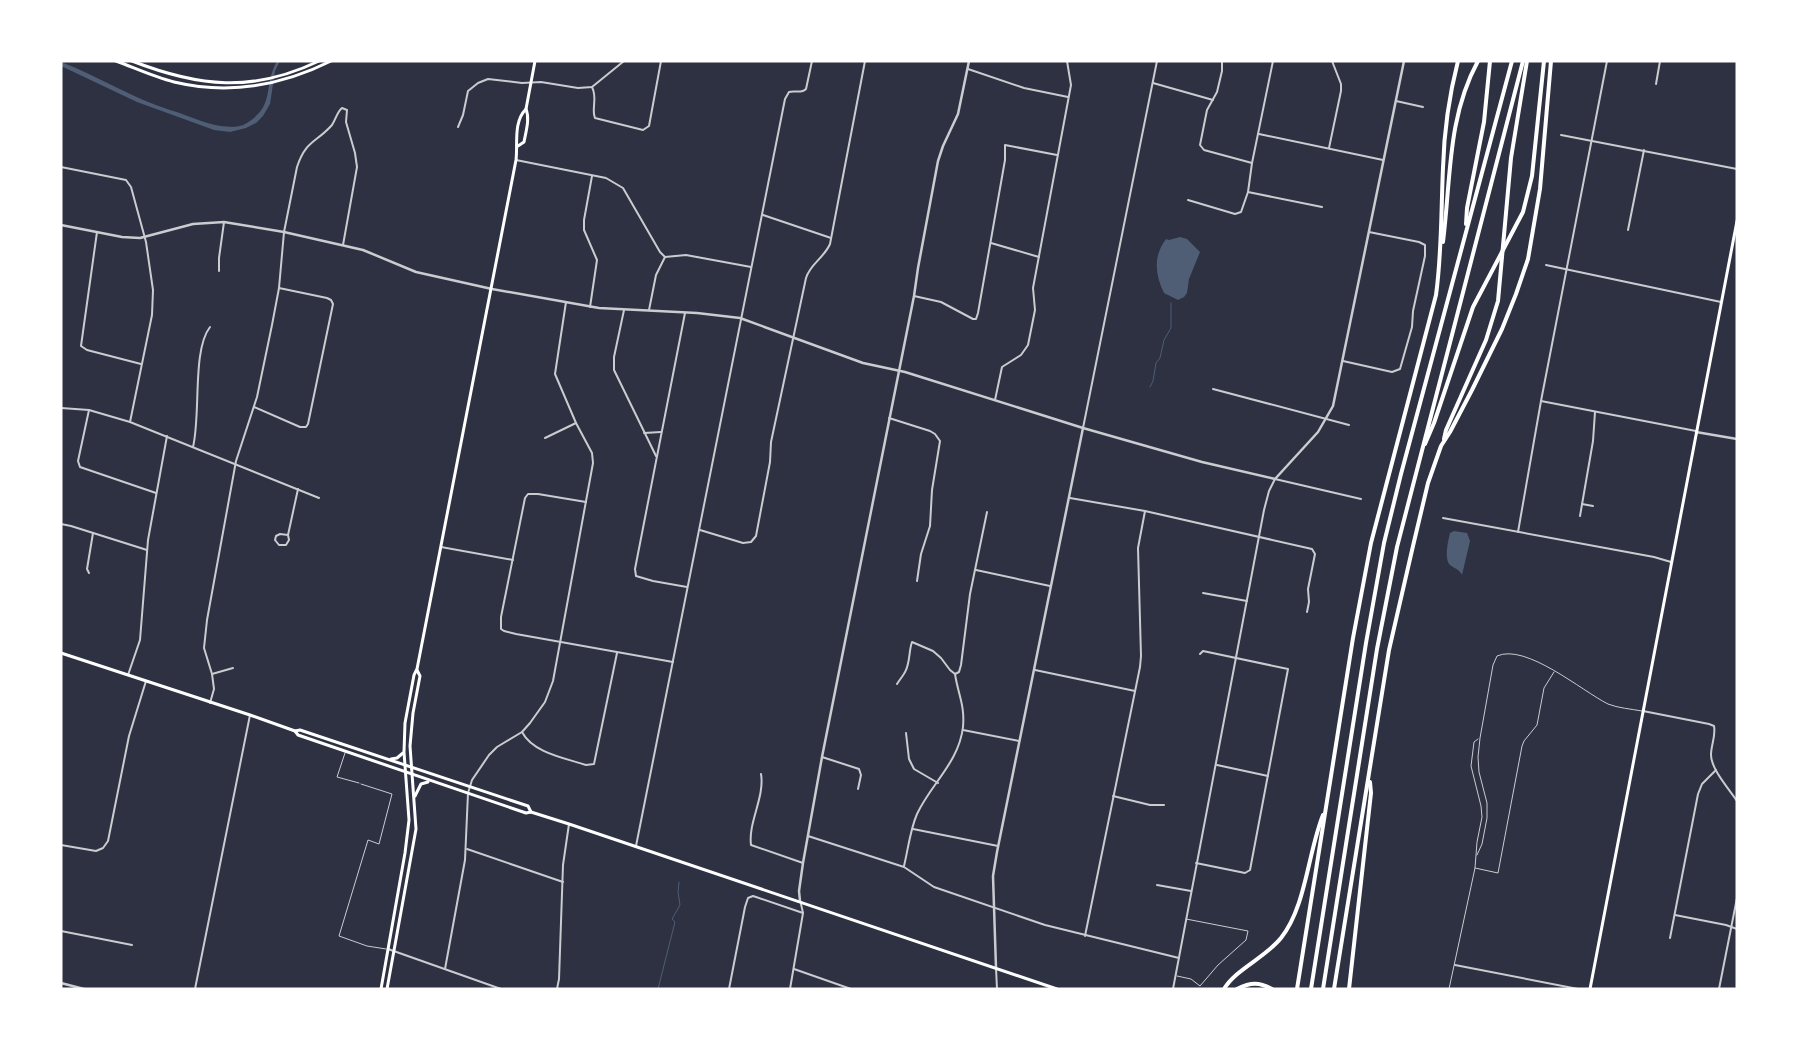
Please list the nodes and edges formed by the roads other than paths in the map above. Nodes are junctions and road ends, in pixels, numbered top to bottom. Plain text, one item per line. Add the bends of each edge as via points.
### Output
1 (116, 61) edge
2 (132, 61) edge
3 (319, 61) edge
4 (331, 61) edge
5 (535, 61) edge
6 (624, 61) edge
7 (660, 61) edge
8 (812, 61) edge
9 (865, 61) edge
10 (969, 61) edge
11 (1067, 61) edge
12 (1157, 61) edge
13 (1222, 61) edge
14 (1273, 61) edge
15 (1332, 61) edge
16 (1404, 61) edge
17 (1458, 61) edge
18 (1490, 61) edge
19 (1512, 61) edge
20 (1525, 61) edge
21 (1544, 61) edge
22 (1551, 61) edge
23 (1607, 61) edge
24 (1660, 61) edge
25 (1477, 63) edge
26 (968, 69) junction
27 (531, 83) junction
28 (1153, 83) junction
29 (1656, 84) dead end
30 (592, 87) junction
31 (1068, 97) junction
32 (1213, 100) junction
33 (1396, 101) junction
34 (1424, 107) dead end
35 (526, 109) junction
36 (458, 127) dead end
37 (1259, 134) junction
38 (1561, 135) dead end
39 (1592, 141) junction
40 (518, 146) junction
41 (1330, 148) junction
42 (1644, 150) junction
43 (1057, 154) junction
44 (516, 160) junction
45 (1383, 160) junction
46 (1252, 163) junction
47 (61, 167) edge
48 (1737, 168) edge
49 (592, 176) junction
50 (1248, 192) junction
51 (1188, 200) dead end
52 (1322, 207) dead end
53 (762, 215) junction
54 (1737, 221) edge
55 (224, 222) junction
56 (61, 225) edge
57 (1628, 230) dead end
58 (97, 232) junction
59 (284, 232) junction
60 (1369, 232) junction
61 (1466, 234) junction
62 (145, 238) junction
63 (831, 238) junction
64 (990, 243) junction
65 (343, 245) junction
66 (1732, 248) junction
67 (1737, 249) edge
68 (666, 257) junction
69 (1039, 257) junction
70 (1440, 264) junction
71 (1546, 266) dead end
72 (751, 267) junction
73 (219, 271) dead end
74 (1566, 271) junction
75 (279, 288) junction
76 (492, 289) junction
77 (914, 296) junction
78 (566, 302) junction
79 (1721, 302) junction
80 (590, 307) junction
81 (624, 310) junction
82 (649, 310) junction
83 (685, 312) junction
84 (740, 318) junction
85 (210, 327) dead end
86 (794, 338) junction
87 (1343, 361) junction
88 (141, 364) junction
89 (899, 371) junction
90 (1213, 389) dead end
91 (995, 400) junction
92 (1541, 401) junction
93 (254, 406) junction
94 (61, 408) edge
95 (89, 410) junction
96 (1596, 412) junction
97 (889, 418) junction
98 (1327, 418) junction
99 (130, 422) junction
100 (576, 423) junction
101 (1349, 425) dead end
102 (1082, 428) junction
103 (661, 432) junction
104 (1696, 432) junction
105 (644, 433) junction
106 (167, 436) junction
107 (545, 438) dead end
108 (1737, 438) edge
109 (1443, 442) junction
110 (193, 448) junction
111 (656, 456) junction
112 (1420, 456) junction
113 (235, 465) junction
114 (1275, 479) junction
115 (298, 489) junction
116 (156, 493) junction
117 (1068, 497) junction
118 (319, 498) dead end
119 (1361, 499) dead end
120 (587, 502) junction
121 (1582, 504) junction
122 (1593, 506) dead end
123 (1145, 511) junction
124 (987, 512) dead end
125 (1580, 516) dead end
126 (1443, 518) dead end
127 (61, 524) edge
128 (699, 529) junction
129 (1518, 532) junction
130 (93, 533) junction
131 (288, 535) junction
132 (1260, 537) junction
133 (441, 547) junction
134 (147, 550) junction
135 (513, 560) junction
136 (1672, 562) junction
137 (976, 570) junction
138 (89, 573) dead end
139 (917, 581) dead end
140 (1050, 586) junction
141 (687, 587) junction
142 (1203, 593) dead end
143 (1247, 601) junction
144 (1307, 612) dead end
145 (561, 641) junction
146 (61, 653) edge
147 (617, 653) junction
148 (1200, 654) dead end
149 (1237, 658) junction
150 (673, 662) junction
151 (233, 668) dead end
152 (417, 670) junction
153 (1034, 670) junction
154 (1555, 672) junction
155 (212, 674) junction
156 (955, 674) junction
157 (128, 675) junction
158 (146, 681) junction
159 (897, 684) dead end
160 (1135, 691) junction
161 (210, 703) junction
162 (1642, 711) junction
163 (250, 715) junction
164 (963, 730) junction
165 (294, 731) junction
166 (522, 732) junction
167 (906, 733) dead end
168 (1480, 738) junction
169 (1020, 741) junction
170 (347, 745) junction
171 (345, 752) junction
172 (404, 752) junction
173 (822, 757) junction
174 (388, 759) junction
175 (404, 764) junction
176 (1216, 765) junction
177 (412, 766) junction
178 (1716, 770) junction
179 (405, 772) junction
180 (761, 774) dead end
181 (412, 775) junction
182 (1268, 776) junction
183 (1369, 777) junction
184 (431, 782) junction
185 (938, 783) junction
186 (470, 787) junction
187 (858, 789) dead end
188 (468, 794) junction
189 (1114, 796) junction
190 (414, 798) junction
191 (1737, 801) edge
192 (1164, 805) dead end
193 (1325, 808) junction
194 (531, 812) junction
195 (569, 824) junction
196 (913, 829) junction
197 (808, 836) junction
198 (61, 845) edge
199 (998, 846) junction
200 (636, 847) junction
201 (467, 849) junction
202 (413, 852) junction
203 (405, 853) junction
204 (1477, 855) junction
205 (803, 863) junction
206 (1196, 863) junction
207 (904, 867) junction
208 (1475, 868) junction
209 (563, 882) junction
210 (1156, 885) dead end
211 (1191, 891) junction
212 (1737, 898) edge
213 (800, 901) junction
214 (995, 908) junction
215 (803, 913) junction
216 (1675, 915) junction
217 (1186, 919) junction
218 (1732, 927) junction
219 (1737, 929) edge
220 (61, 931) edge
221 (1085, 936) junction
222 (1670, 938) dead end
223 (132, 945) dead end
224 (388, 949) junction
225 (394, 951) junction
226 (1178, 958) junction
227 (1455, 965) junction
228 (996, 968) junction
229 (445, 969) junction
230 (794, 969) junction
231 (1175, 975) junction
232 (61, 983) edge
233 (84, 989) edge
234 (195, 989) edge
235 (381, 989) edge
236 (387, 989) edge
237 (501, 989) edge
238 (557, 989) edge
239 (729, 989) edge
240 (790, 989) edge
241 (851, 989) edge
242 (997, 989) edge
243 (1057, 989) edge
244 (1173, 989) edge
245 (1224, 989) edge
246 (1238, 989) edge
247 (1272, 989) edge
248 (1297, 989) edge
249 (1311, 989) edge
250 (1323, 989) edge
251 (1334, 989) edge
252 (1349, 989) edge
253 (1449, 989) edge
254 (1578, 989) edge
255 (1590, 989) edge
256 (1719, 989) edge

1 - 4 main road via 192,86 233,88 280,82
2 - 3 main road via 173,76 228,83 280,76
5 - 27 main road
6 - 30 street
7 - 30 street via 646,129 595,118 596,101
8 - 53 street via 806,89 789,92 785,99
9 - 63 street
10 - 26 street
11 - 31 street via 1072,82
12 - 28 street
13 - 32 street
14 - 37 street
15 - 41 street via 1341,91
16 - 33 street
17 - 70 highway via 1442,166
18 - 61 highway via 1484,122 1467,208
19 - 61 highway
20 - 109 highway via 1511,158 1498,301 1486,340
20 - 112 highway
21 - 112 highway via 1529,195 1515,230 1473,307
22 - 109 highway via 1540,189 1528,258 1502,329
23 - 39 street
24 - 29 street
25 - 70 highway via 1455,121
26 - 31 street via 1024,88
26 - 77 street via 958,114 938,162
27 - 30 street
27 - 35 main road
27 - 36 street via 492,79 478,83 468,91
28 - 32 street
28 - 102 street
31 - 43 street
32 - 46 street via 1205,117 1200,142 1202,148
33 - 34 street
33 - 45 street
35 - 40 main road via 520,114
35 - 40 main road via 529,116 524,142
37 - 41 street
37 - 46 street
38 - 39 street
39 - 42 street
39 - 74 street
40 - 44 main road
41 - 45 street
42 - 48 street
42 - 57 street
43 - 64 street via 1005,145
43 - 69 street
44 - 49 street
44 - 76 main road
45 - 60 street
46 - 50 street
47 - 62 street via 129,182
49 - 68 street via 609,179 623,188
49 - 80 street via 584,220 584,230 597,260
50 - 51 street via 1243,208 1236,214
50 - 52 street
53 - 63 street
53 - 72 street
54 - 66 main road
55 - 59 street
55 - 62 street via 193,224
55 - 73 street
56 - 58 street
58 - 62 street
58 - 88 street via 81,346
59 - 65 street
59 - 65 street via 300,157 308,145 331,126 340,108 346,109 346,122 358,168
59 - 75 street
60 - 87 street
60 - 87 street via 1425,245 1412,311 1412,327 1400,369 1392,372
61 - 249 highway via 1384,543
62 - 88 street via 153,290 152,315
63 - 86 street via 828,250 808,272
64 - 69 street
64 - 77 street via 976,319 937,301
65 - 76 street via 416,272
66 - 67 street
66 - 79 main road
68 - 72 street via 686,255
68 - 82 street via 656,275
69 - 91 street via 1029,342 1021,355 1002,367
70 - 193 highway via 1436,294 1371,543
71 - 74 street
72 - 84 street
74 - 79 street
74 - 92 street
75 - 93 street
75 - 93 street via 327,298 333,304 308,424 303,428
76 - 78 street
76 - 133 main road
77 - 89 street
78 - 80 street
78 - 100 street via 554,369
79 - 104 main road
80 - 81 street
81 - 82 street
81 - 105 street via 614,370
82 - 83 street
83 - 84 street
83 - 103 street
84 - 86 street
84 - 128 street
85 - 110 street via 205,334 199,368 198,425
86 - 89 street
86 - 128 street via 771,442 755,537 743,544
87 - 98 street via 1333,406
88 - 99 street
89 - 91 street
89 - 97 street
90 - 98 street
91 - 102 street
92 - 96 street
92 - 129 street
93 - 113 street
94 - 95 street
95 - 99 street
95 - 116 street via 78,461 80,467
96 - 104 street
96 - 121 street
97 - 139 street via 930,431 940,442 930,526
97 - 173 street
98 - 101 street
98 - 114 street
99 - 106 street
100 - 107 street
100 - 120 street via 593,458
102 - 114 street
102 - 117 street
103 - 105 street
103 - 111 street
104 - 108 street
104 - 136 main road
105 - 111 street
106 - 110 street
106 - 116 street
109 - 183 highway via 1428,483 1389,650
110 - 113 street
111 - 141 street via 635,572 636,576 645,579
112 - 250 highway via 1397,547 1377,649
113 - 115 street
113 - 155 street via 204,641
114 - 119 street
114 - 132 street via 1269,490
115 - 118 street
115 - 131 street
116 - 134 street
117 - 123 street
117 - 140 street
120 - 135 street via 528,494
120 - 145 street
121 - 122 street
121 - 125 street
123 - 132 street
123 - 160 street via 1138,548 1141,656
124 - 137 street
126 - 129 street
127 - 130 street
128 - 141 street
129 - 136 street
130 - 134 street
130 - 138 street
131 - 131 street via 280,534 275,540 279,545 286,545
132 - 143 street
132 - 144 street via 1302,546 1314,552
133 - 135 street
133 - 152 main road
134 - 157 street via 141,634
135 - 145 street via 501,629
136 - 162 main road
137 - 140 street
137 - 156 street via 962,665
140 - 153 street
141 - 150 street
142 - 143 street
143 - 149 street
145 - 147 street
145 - 166 street via 548,695
146 - 157 main road
147 - 150 street
147 - 166 street via 594,764 586,765 538,748
148 - 149 street via 1203,651
149 - 176 street
149 - 182 street via 1288,669
150 - 200 street
151 - 155 street
152 - 172 main road via 407,708
152 - 177 main road via 420,676 410,746
153 - 160 street
153 - 169 street
154 - 162 lane via 1607,703
154 - 168 lane via 1527,658 1506,654 1497,656
154 - 208 lane via 1544,689 1537,725 1522,746 1498,873
155 - 161 street via 214,689
156 - 159 street via 936,653 912,642 907,670
156 - 164 street via 963,704
157 - 158 main road
158 - 161 main road
158 - 198 street via 131,730 108,841 96,851
160 - 189 street
161 - 163 main road
162 - 178 street via 1712,724 1715,732 1711,756
162 - 255 main road
163 - 165 main road
163 - 234 street
164 - 169 street
164 - 185 street via 956,753
165 - 170 main road
165 - 171 main road via 298,736
166 - 186 street via 489,755
167 - 185 street via 909,759 914,769
168 - 204 lane via 1478,764 1488,812
168 - 204 lane via 1474,742 1471,759 1482,817 1476,842
169 - 199 street
170 - 171 main road
170 - 174 main road
171 - 179 main road
171 - 224 lane via 337,776 392,794 379,844 368,840 339,936
172 - 174 main road via 397,758
172 - 175 main road
173 - 187 street via 859,769
173 - 197 street
174 - 175 main road
175 - 177 main road
175 - 179 main road
176 - 182 street
176 - 206 street
177 - 181 main road
177 - 186 main road
178 - 191 street
178 - 216 street via 1702,784 1698,794
179 - 181 main road
179 - 203 main road via 409,820
180 - 205 street via 751,845
181 - 184 main road
181 - 190 main road
182 - 206 street via 1250,870 1245,873
183 - 251 highway
183 - 252 highway via 1371,793
184 - 188 main road
184 - 190 main road via 423,782
185 - 196 street via 920,808
186 - 188 street
186 - 194 main road via 528,806
188 - 194 main road
188 - 201 street
189 - 192 street
189 - 221 street
190 - 202 main road via 416,829
193 - 245 highway via 1302,890 1282,938 1265,955 1230,980
193 - 248 highway
194 - 195 main road
195 - 200 main road
195 - 209 street
196 - 199 street
196 - 207 street
197 - 205 street
197 - 207 street
199 - 214 street via 993,876
200 - 213 main road
201 - 209 street
201 - 229 street
202 - 203 main road
202 - 225 main road
203 - 224 main road
204 - 208 lane
205 - 213 street
206 - 211 street
207 - 214 street via 934,887
208 - 227 lane
209 - 238 street
210 - 211 street
211 - 217 street
212 - 218 street
213 - 215 street
213 - 228 main road
214 - 221 street
214 - 228 street
215 - 230 street
215 - 239 street via 756,897 746,900
216 - 218 street
216 - 222 street
217 - 226 street
217 - 231 lane via 1248,931 1246,940 1200,986 1191,979
218 - 219 street
218 - 256 street
220 - 223 street
221 - 226 street
224 - 225 street
224 - 235 main road
225 - 229 street
225 - 236 main road
226 - 231 street
227 - 253 lane
227 - 254 street
228 - 242 street
228 - 243 main road
229 - 237 street
230 - 240 street
230 - 241 street
231 - 244 street
232 - 233 street
246 - 247 highway via 1262,983

